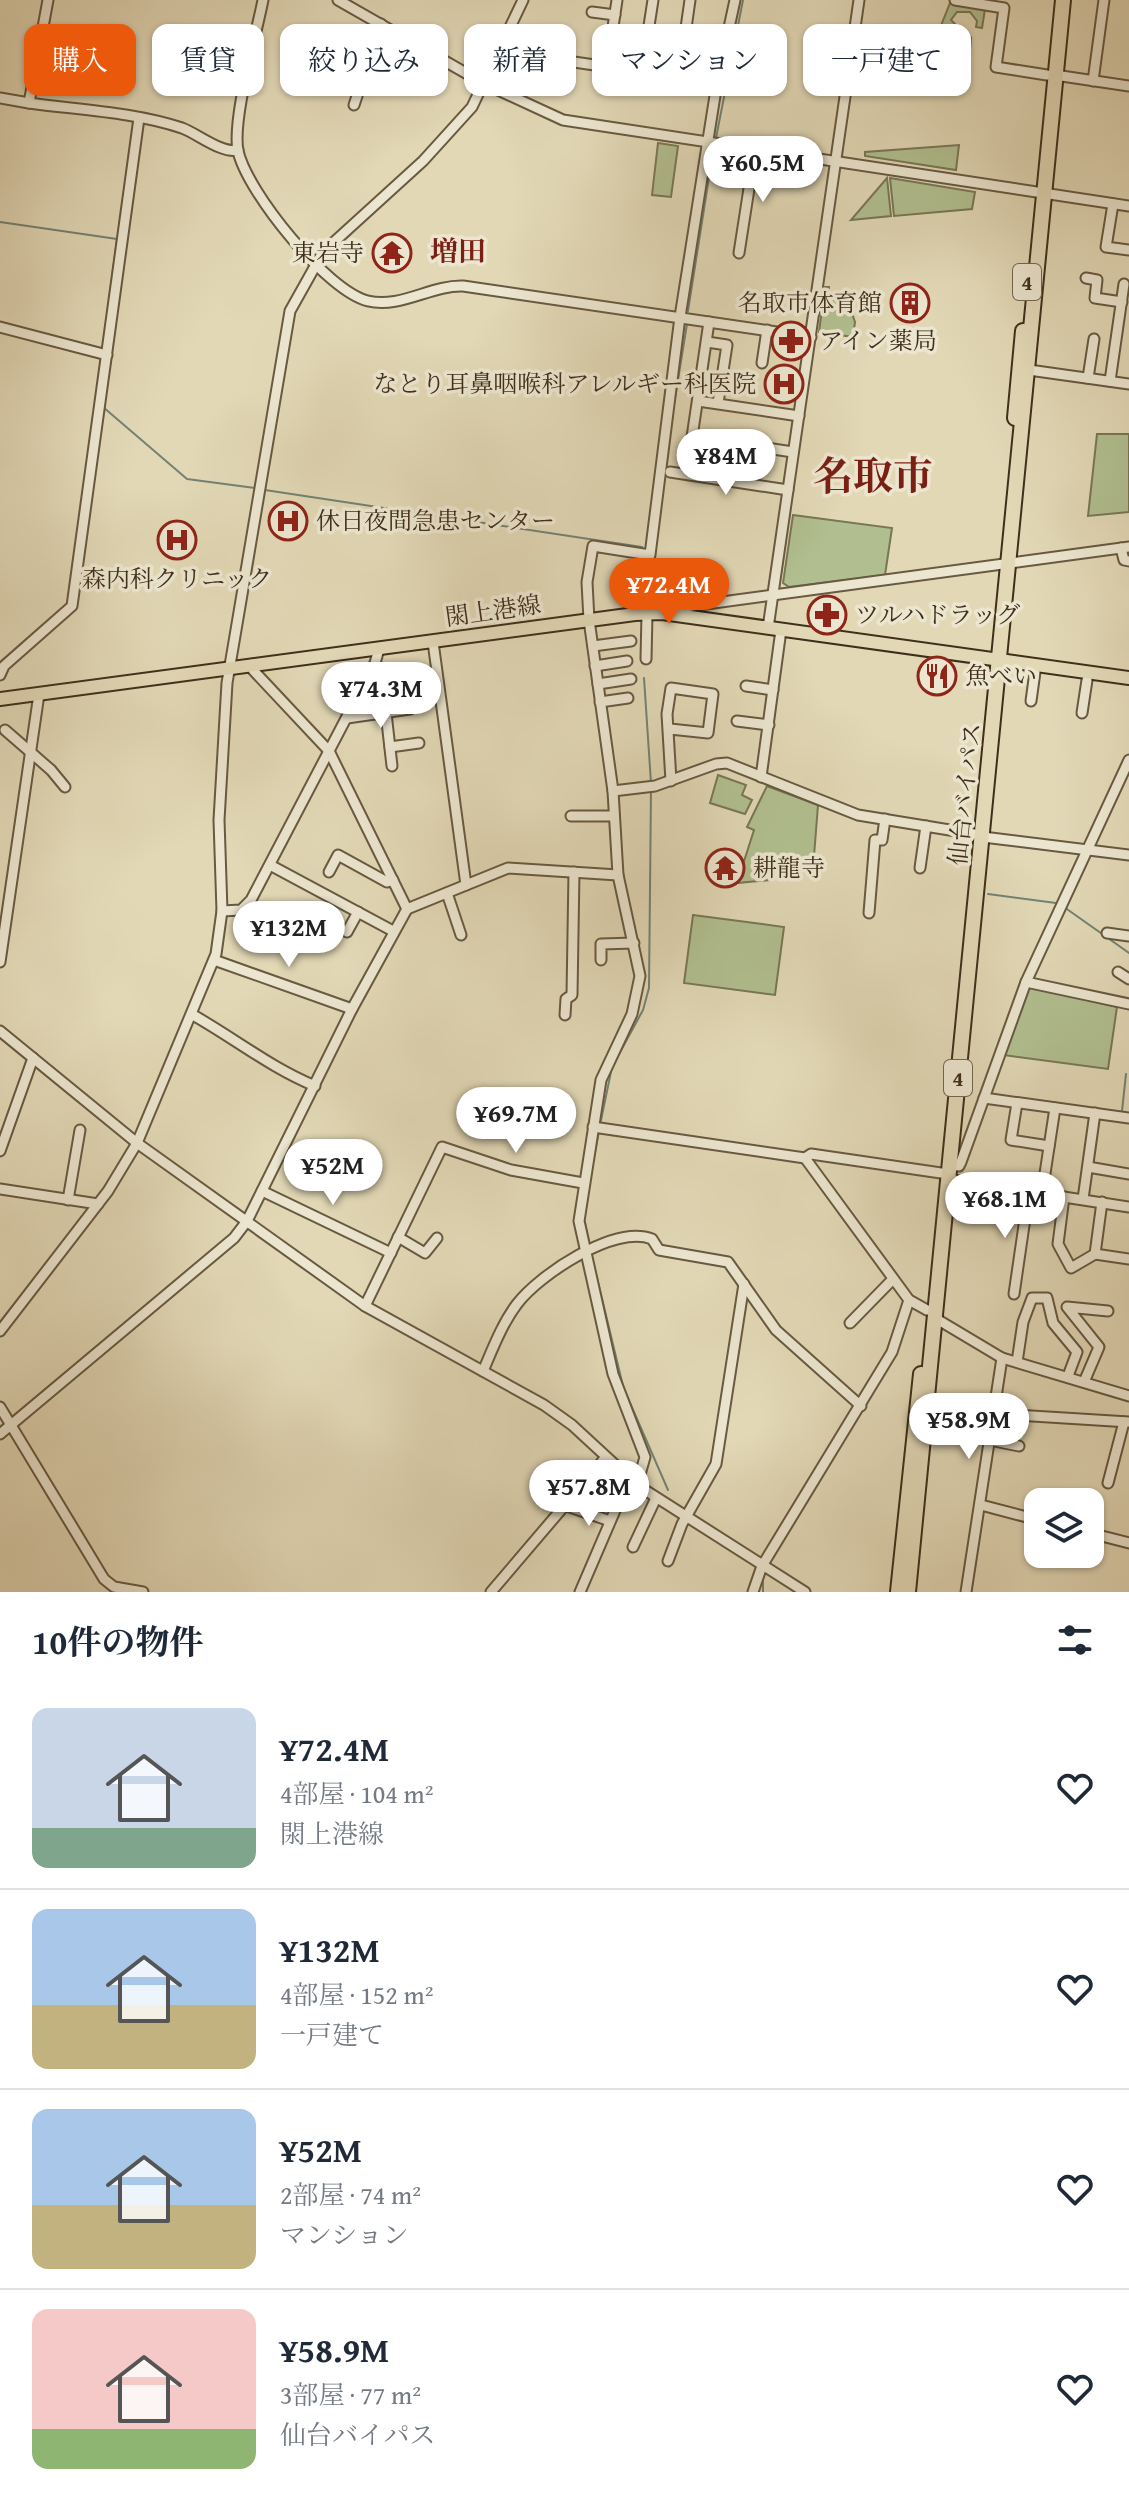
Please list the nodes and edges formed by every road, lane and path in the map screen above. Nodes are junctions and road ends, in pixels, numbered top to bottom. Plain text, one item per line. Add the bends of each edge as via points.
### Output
1 (48, 0) edge
2 (263, 0) edge
3 (338, 0) edge
4 (523, 0) edge
5 (617, 0) edge
6 (653, 0) edge
7 (690, 0) edge
8 (735, 0) edge
9 (859, 0) edge
10 (955, 0) edge
11 (1053, 0) edge
12 (1063, 0) edge
13 (1104, 0) edge
14 (592, 12) dead end
15 (615, 15) junction
16 (381, 24) edge
17 (512, 24) edge
18 (614, 24) edge
19 (649, 24) edge
20 (687, 24) edge
21 (730, 24) edge
22 (1051, 75) junction
23 (1093, 81) junction
24 (1129, 86) edge
25 (357, 96) edge
26 (478, 96) edge
27 (511, 96) edge
28 (715, 96) edge
29 (0, 98) edge
30 (29, 103) junction
31 (354, 105) dead end
32 (139, 118) junction
33 (708, 143) junction
34 (238, 150) junction
35 (755, 150) junction
36 (838, 160) junction
37 (1040, 192) junction
38 (1113, 204) junction
39 (1129, 206) edge
40 (1129, 250) edge
41 (739, 253) dead end
42 (314, 265) junction
43 (1086, 278) dead end
44 (1124, 284) dead end
45 (1122, 302) junction
46 (680, 317) junction
47 (1124, 319) edge
48 (709, 322) junction
49 (0, 327) edge
50 (767, 330) junction
51 (811, 337) junction
52 (1094, 339) dead end
53 (707, 342) junction
54 (107, 355) junction
55 (762, 363) dead end
56 (1029, 370) junction
57 (1088, 378) junction
58 (1110, 381) junction
59 (1129, 384) edge
60 (698, 401) junction
61 (718, 403) junction
62 (799, 416) junction
63 (793, 452) junction
64 (670, 472) dead end
65 (788, 490) junction
66 (1125, 547) edge
67 (1129, 561) edge
68 (1006, 564) junction
69 (772, 596) junction
70 (699, 605) junction
71 (641, 614) junction
72 (693, 618) junction
73 (589, 620) junction
74 (775, 629) junction
75 (631, 641) dead end
76 (433, 642) junction
77 (593, 646) junction
78 (379, 649) junction
79 (646, 659) dead end
80 (627, 661) dead end
81 (998, 662) junction
82 (253, 664) junction
83 (595, 666) junction
84 (229, 668) junction
85 (1035, 672) junction
86 (0, 675) edge
87 (1129, 678) edge
88 (631, 679) dead end
89 (1087, 680) junction
90 (598, 684) junction
91 (746, 686) dead end
92 (1129, 686) edge
93 (773, 690) junction
94 (39, 694) junction
95 (628, 698) dead end
96 (0, 699) edge
97 (1031, 701) dead end
98 (600, 702) junction
99 (410, 709) dead end
100 (386, 713) junction
101 (1082, 713) dead end
102 (347, 718) junction
103 (737, 721) dead end
104 (769, 725) junction
105 (670, 729) junction
106 (5, 730) dead end
107 (419, 743) dead end
108 (390, 747) junction
109 (329, 751) junction
110 (30, 752) junction
111 (1129, 760) edge
112 (392, 766) dead end
113 (1126, 773) edge
114 (761, 777) junction
115 (671, 781) junction
116 (65, 787) dead end
117 (613, 791) junction
118 (571, 816) dead end
119 (614, 816) junction
120 (885, 819) junction
121 (926, 826) junction
122 (978, 836) junction
123 (1088, 849) junction
124 (1129, 855) edge
125 (270, 865) junction
126 (920, 868) dead end
127 (329, 872) dead end
128 (574, 872) junction
129 (618, 875) junction
130 (393, 880) junction
131 (466, 885) junction
132 (447, 893) junction
133 (407, 909) junction
134 (222, 911) junction
135 (358, 912) junction
136 (869, 913) dead end
137 (393, 931) junction
138 (347, 932) dead end
139 (1107, 933) dead end
140 (461, 935) dead end
141 (1129, 936) edge
142 (634, 943) junction
143 (214, 960) junction
144 (601, 960) dead end
145 (0, 962) edge
146 (1118, 972) dead end
147 (1129, 979) edge
148 (1026, 982) junction
149 (1128, 1000) edge
150 (352, 1009) junction
151 (193, 1015) junction
152 (565, 1015) dead end
153 (0, 1031) edge
154 (33, 1058) junction
155 (315, 1086) junction
156 (984, 1098) junction
157 (1017, 1103) junction
158 (1055, 1108) junction
159 (1095, 1113) junction
160 (1129, 1118) edge
161 (597, 1128) junction
162 (80, 1130) dead end
163 (137, 1143) junction
164 (1049, 1146) junction
165 (0, 1151) edge
166 (805, 1158) junction
167 (1088, 1167) junction
168 (945, 1172) junction
169 (1129, 1174) edge
170 (583, 1183) junction
171 (0, 1189) edge
172 (262, 1191) junction
173 (1029, 1191) junction
174 (1042, 1193) junction
175 (1064, 1197) junction
176 (1083, 1199) junction
177 (68, 1200) junction
178 (1102, 1202) junction
179 (98, 1204) junction
180 (1129, 1207) edge
181 (247, 1221) junction
182 (398, 1237) junction
183 (437, 1238) dead end
184 (589, 1248) junction
185 (391, 1253) junction
186 (1095, 1254) junction
187 (1129, 1259) edge
188 (893, 1279) junction
189 (744, 1284) junction
190 (1014, 1294) dead end
191 (909, 1300) junction
192 (365, 1306) junction
193 (1108, 1311) dead end
194 (931, 1314) junction
195 (850, 1323) dead end
196 (0, 1331) edge
197 (1002, 1358) junction
198 (1017, 1362) junction
199 (483, 1371) junction
200 (1068, 1376) junction
201 (1084, 1382) junction
202 (1129, 1396) edge
203 (861, 1406) junction
204 (0, 1407) edge
205 (922, 1409) junction
206 (993, 1413) junction
207 (1127, 1422) edge
208 (12, 1425) junction
209 (0, 1434) edge
210 (989, 1440) junction
211 (1019, 1446) dead end
212 (606, 1457) junction
213 (629, 1478) junction
214 (1108, 1483) dead end
215 (637, 1485) junction
216 (656, 1498) junction
217 (981, 1505) junction
218 (567, 1506) junction
219 (1024, 1516) edge
220 (687, 1518) junction
221 (610, 1521) junction
222 (1104, 1537) edge
223 (1129, 1543) edge
224 (633, 1547) dead end
225 (668, 1561) dead end
226 (762, 1566) junction
227 (143, 1592) edge
228 (491, 1592) edge
229 (580, 1592) edge
230 (753, 1592) edge
231 (805, 1592) edge
232 (898, 1592) edge
233 (908, 1592) edge
234 (966, 1592) edge

1 - 30 street
2 - 34 street
3 - 16 street
4 - 17 street
5 - 15 street
6 - 19 street
7 - 20 street
8 - 21 street
9 - 36 street
10 - 22 street via 1004,8 996,67
11 - 22 highway, 仙台バイパス / 4
12 - 22 highway, 仙台バイパス / 4
13 - 23 street
14 - 15 street
15 - 18 street
22 - 23 street
22 - 37 highway, 仙台バイパス / 4
23 - 24 street
25 - 31 street
26 - 42 street via 423,161 346,227
27 - 33 street via 563,120
28 - 33 street
29 - 30 street
30 - 32 street
32 - 34 street via 185,129 227,151
32 - 54 street
33 - 35 street
33 - 46 street
34 - 42 street via 273,212
35 - 36 street
35 - 41 street
36 - 37 street
36 - 51 street
37 - 38 street
37 - 56 highway, 仙台バイパス / 4
37 - 68 highway, 仙台バイパス / 4
38 - 39 street
38 - 40 street via 1106,247
42 - 46 street via 368,301 383,303 438,287 463,286
42 - 84 street via 298,291 284,334
43 - 45 street via 1097,280 1095,298
44 - 45 street
45 - 47 street
46 - 48 street
46 - 73 street via 650,555 593,546 587,582
47 - 58 street
48 - 50 street
48 - 53 street
49 - 54 street
50 - 51 street
50 - 55 street
51 - 62 street
52 - 57 street
53 - 60 street
53 - 61 street via 727,345
54 - 86 street via 72,606
56 - 57 street
56 - 68 highway, 仙台バイパス / 4
57 - 58 street
58 - 59 street
60 - 61 street
60 - 63 street via 692,437
61 - 62 street
62 - 63 street
63 - 65 street
64 - 65 street
65 - 69 street
66 - 67 street via 1124,560
66 - 68 street
68 - 69 street
68 - 81 highway, 仙台バイパス / 4
69 - 70 street
69 - 74 street
70 - 71 street
70 - 72 street
71 - 72 main road, 閖上港線
71 - 73 main road, 閖上港線
71 - 79 street
72 - 74 main road, 閖上港線
73 - 76 main road, 閖上港線
73 - 77 street
74 - 81 main road, 閖上港線
74 - 93 street
75 - 77 street
76 - 78 main road, 閖上港線
76 - 131 street
77 - 83 street
78 - 82 main road, 閖上港線
78 - 102 street
80 - 83 street
81 - 85 main road, 閖上港線
81 - 87 main road, 閖上港線
81 - 122 highway, 仙台バイパス / 4
82 - 84 main road, 閖上港線
82 - 109 street
83 - 90 street
84 - 94 main road, 閖上港線
84 - 134 street via 219,820
85 - 89 main road, 閖上港線
85 - 97 street
88 - 90 street
89 - 92 main road, 閖上港線
89 - 101 street
90 - 98 street
91 - 93 street
93 - 104 street
94 - 96 main road, 閖上港線
94 - 110 street
95 - 98 street
98 - 117 street
99 - 100 street
100 - 102 street
100 - 108 street
102 - 109 street
103 - 104 street
104 - 114 street
105 - 105 street via 671,688 713,694 708,733
105 - 115 street
106 - 110 street
107 - 108 street
108 - 112 street
109 - 125 street
109 - 130 street
110 - 116 street
110 - 145 street
111 - 113 street
113 - 123 street
114 - 115 street via 722,763
114 - 120 street via 858,815
115 - 117 street
117 - 119 street
118 - 119 street
119 - 129 street
120 - 121 street
120 - 136 street via 882,840 875,840
121 - 122 street
121 - 126 street
122 - 123 street
122 - 168 highway, 仙台バイパス / 4
123 - 124 street
123 - 148 street
125 - 134 street via 248,904
125 - 135 street
127 - 130 street via 338,855 387,882
128 - 129 street
128 - 131 street via 508,868
128 - 152 street via 572,995 566,999
129 - 142 street
130 - 133 street
131 - 132 street
132 - 133 street
132 - 140 street
133 - 137 street
134 - 143 street
135 - 137 street
135 - 138 street
137 - 150 street
139 - 141 street
142 - 144 street via 601,944
142 - 161 street via 640,976 637,1000 603,1073
143 - 150 street
143 - 151 street
146 - 147 street
148 - 149 street
148 - 156 street
150 - 155 street
151 - 155 street via 281,1072
151 - 163 street
153 - 154 street
154 - 163 street
154 - 165 street
155 - 172 street
156 - 157 street
156 - 168 street via 959,1166
157 - 158 street
157 - 164 street via 1011,1140
158 - 159 street
158 - 164 street
159 - 160 street
159 - 167 street
161 - 166 street
161 - 170 street
162 - 177 street
163 - 179 street
163 - 181 street
164 - 174 street
166 - 168 street via 811,1154
166 - 188 street
167 - 169 street
167 - 176 street
168 - 173 street
168 - 194 highway, 仙台バイパス / 4
170 - 182 street via 511,1170 442,1147
170 - 184 street via 579,1221
171 - 177 street
172 - 181 street
172 - 185 street
173 - 174 street
173 - 190 street
174 - 175 street
175 - 176 street
175 - 186 street via 1058,1244 1071,1268
176 - 178 street
177 - 179 street
178 - 180 street
178 - 186 street
179 - 196 street
181 - 192 street
181 - 208 street via 234,1238
182 - 183 street via 425,1253
182 - 185 street
184 - 189 street via 649,1237 659,1250 724,1259
184 - 199 street via 520,1300
184 - 215 street via 616,1383 643,1451 645,1464
185 - 192 street
186 - 187 street
188 - 191 street
188 - 195 street
189 - 203 street via 776,1330
189 - 220 street via 716,1464
191 - 194 street
191 - 203 street via 892,1352
192 - 199 street
193 - 201 street via 1067,1307 1099,1347
194 - 197 street
194 - 205 highway, 仙台バイパス / 4
197 - 198 street
197 - 206 street
198 - 200 street
198 - 200 street via 1032,1298 1047,1298 1053,1323 1077,1352
199 - 212 street via 557,1413
200 - 201 street
201 - 202 street
203 - 226 street
204 - 208 street
205 - 206 street
205 - 232 highway, 仙台バイパス / 4
205 - 233 highway, 仙台バイパス / 4
206 - 207 street
206 - 210 street
207 - 214 street
208 - 209 street
208 - 227 street via 104,1579 114,1587
210 - 211 street
210 - 217 street
212 - 213 street
212 - 218 street
213 - 215 street
213 - 221 street
215 - 216 street
216 - 220 street
216 - 224 street
217 - 219 street
217 - 234 street
218 - 221 street
218 - 228 street
220 - 225 street
220 - 226 street
221 - 229 street
222 - 223 street
226 - 230 street
226 - 231 street

